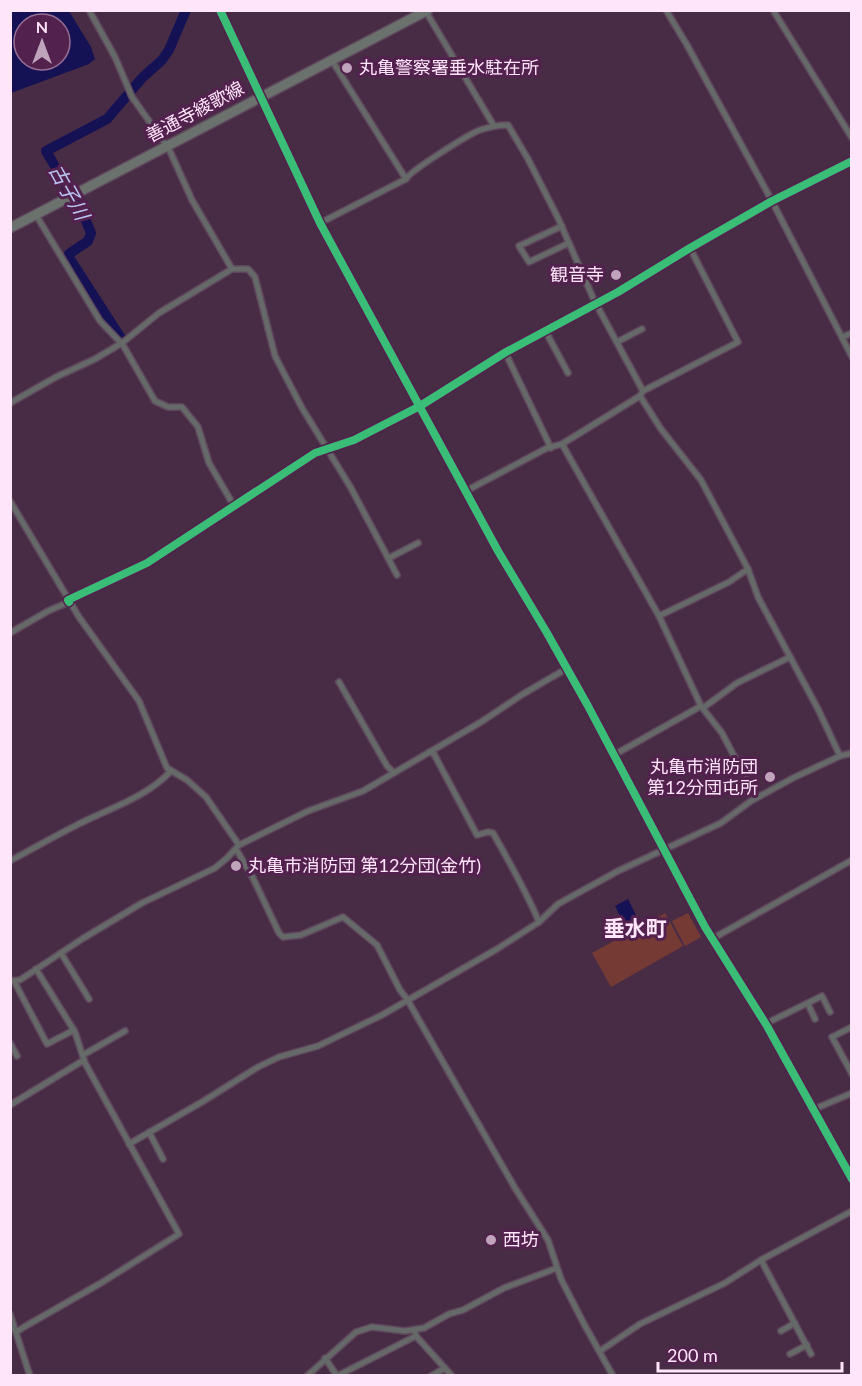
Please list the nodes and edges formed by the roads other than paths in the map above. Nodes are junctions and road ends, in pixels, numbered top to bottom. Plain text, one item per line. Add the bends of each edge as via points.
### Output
1 (88, 10) edge
2 (220, 10) edge
3 (666, 10) edge
4 (773, 10) edge
5 (426, 11) edge
6 (331, 59) junction
7 (260, 97) junction
8 (495, 126) junction
9 (852, 138) edge
10 (167, 146) junction
11 (852, 161) edge
12 (406, 179) junction
13 (772, 201) junction
14 (36, 215) junction
15 (320, 223) junction
16 (562, 226) junction
17 (10, 228) edge
18 (569, 243) junction
19 (690, 248) junction
20 (232, 269) junction
21 (596, 303) junction
22 (642, 329) dead end
23 (546, 332) junction
24 (852, 333) edge
25 (842, 337) junction
26 (617, 342) junction
27 (122, 343) junction
28 (505, 352) junction
29 (852, 357) edge
30 (568, 373) dead end
31 (641, 394) junction
32 (10, 403) edge
33 (420, 406) junction
34 (562, 444) junction
35 (327, 448) junction
36 (551, 448) junction
37 (466, 491) junction
38 (10, 501) edge
39 (234, 506) junction
40 (418, 543) dead end
41 (389, 558) junction
42 (748, 569) junction
43 (398, 575) dead end
44 (69, 601) junction
45 (659, 616) junction
46 (10, 633) edge
47 (790, 657) junction
48 (566, 669) junction
49 (339, 682) dead end
50 (702, 707) junction
51 (429, 752) junction
52 (852, 753) edge
53 (614, 755) junction
54 (840, 756) junction
55 (171, 771) junction
56 (394, 772) junction
57 (756, 798) junction
58 (237, 847) junction
59 (664, 848) junction
60 (852, 860) edge
61 (10, 861) edge
62 (539, 922) junction
63 (712, 939) junction
64 (61, 953) junction
65 (36, 969) junction
66 (12, 981) edge
67 (89, 999) dead end
68 (407, 999) junction
69 (808, 1004) junction
70 (830, 1012) dead end
71 (815, 1019) dead end
72 (765, 1024) junction
73 (852, 1027) edge
74 (74, 1030) junction
75 (125, 1031) dead end
76 (10, 1044) edge
77 (17, 1056) dead end
78 (83, 1057) junction
79 (852, 1074) edge
80 (852, 1093) edge
81 (10, 1105) edge
82 (812, 1110) junction
83 (149, 1132) junction
84 (129, 1144) junction
85 (163, 1159) dead end
86 (852, 1179) edge
87 (852, 1212) edge
88 (761, 1260) junction
89 (557, 1268) junction
90 (776, 1290) junction
91 (768, 1293) dead end
92 (10, 1314) edge
93 (795, 1323) junction
94 (14, 1329) edge
95 (781, 1331) dead end
96 (415, 1333) junction
97 (807, 1345) junction
98 (600, 1351) junction
99 (790, 1354) dead end
100 (811, 1354) dead end
101 (324, 1358) junction
102 (445, 1368) junction
103 (30, 1376) edge
104 (307, 1376) edge
105 (337, 1376) edge
106 (431, 1376) edge
107 (452, 1376) edge
108 (613, 1376) edge

1 - 10 street via 132,97
2 - 7 street
3 - 13 street
4 - 9 street
5 - 6 main road, 善通寺綾歌線
5 - 8 street
6 - 7 main road, 善通寺綾歌線
6 - 12 street
7 - 10 main road, 善通寺綾歌線
7 - 15 street
8 - 12 street via 467,136 417,167
8 - 16 street via 510,127
10 - 14 main road, 善通寺綾歌線
10 - 20 street via 192,200
11 - 13 street
12 - 15 street
13 - 19 street
13 - 25 street
14 - 17 main road, 善通寺綾歌線
14 - 27 street via 100,321
15 - 33 street
16 - 18 street
16 - 18 street via 519,246 529,262
18 - 21 street
19 - 21 street
19 - 31 street via 738,342
20 - 27 street via 159,314
20 - 35 street via 248,269 255,277 275,356
21 - 23 street
21 - 26 street
22 - 26 street
23 - 28 street
23 - 30 street
24 - 25 street
25 - 29 street
26 - 31 street
27 - 32 street
27 - 39 street via 154,401 182,407 198,427 209,464
28 - 33 street
28 - 36 street
31 - 34 street
31 - 42 street via 661,429 701,480
33 - 35 street via 354,440
33 - 37 street
34 - 36 street
34 - 45 street
35 - 39 street
35 - 41 street
36 - 37 street
37 - 48 street
38 - 44 street
39 - 44 street via 147,563
40 - 41 street
41 - 43 street
42 - 45 street
42 - 47 street
44 - 46 street
44 - 55 street via 139,701
45 - 50 street
47 - 50 street via 738,683
47 - 54 street
48 - 51 street
48 - 53 street
49 - 56 street
50 - 53 street
50 - 57 street via 722,733
51 - 56 street
51 - 62 street via 434,754 477,835 494,833
52 - 54 street
53 - 59 street
54 - 57 street
55 - 58 street via 206,796
55 - 61 street via 117,807
56 - 58 street via 363,791 308,811
57 - 59 street via 722,823
58 - 64 street via 215,868 142,903
58 - 68 street via 283,937 301,935 343,917 377,945
59 - 62 street via 558,904
59 - 63 street
60 - 63 street
62 - 68 street
63 - 72 street
64 - 65 street
64 - 67 street
65 - 66 street
65 - 74 street
66 - 74 street via 47,1044
68 - 83 street via 318,1047 258,1067
68 - 89 street via 548,1240
69 - 70 street via 822,996
69 - 71 street
69 - 72 street
72 - 82 street
73 - 79 street via 832,1037
74 - 78 street
75 - 78 street
76 - 77 street
78 - 81 street
78 - 84 street
80 - 82 street
82 - 86 street
83 - 84 street
83 - 85 street
84 - 94 street via 179,1234 101,1283
87 - 88 street
88 - 90 street
88 - 98 street via 725,1283 640,1324
89 - 96 street via 504,1288
89 - 98 street
90 - 91 street
90 - 93 street
92 - 94 street
93 - 95 street
93 - 97 street
94 - 103 street
96 - 101 street via 364,1328
96 - 102 street
96 - 105 street
97 - 99 street
97 - 100 street
98 - 108 street
101 - 104 street
101 - 105 street
102 - 106 street
102 - 107 street

